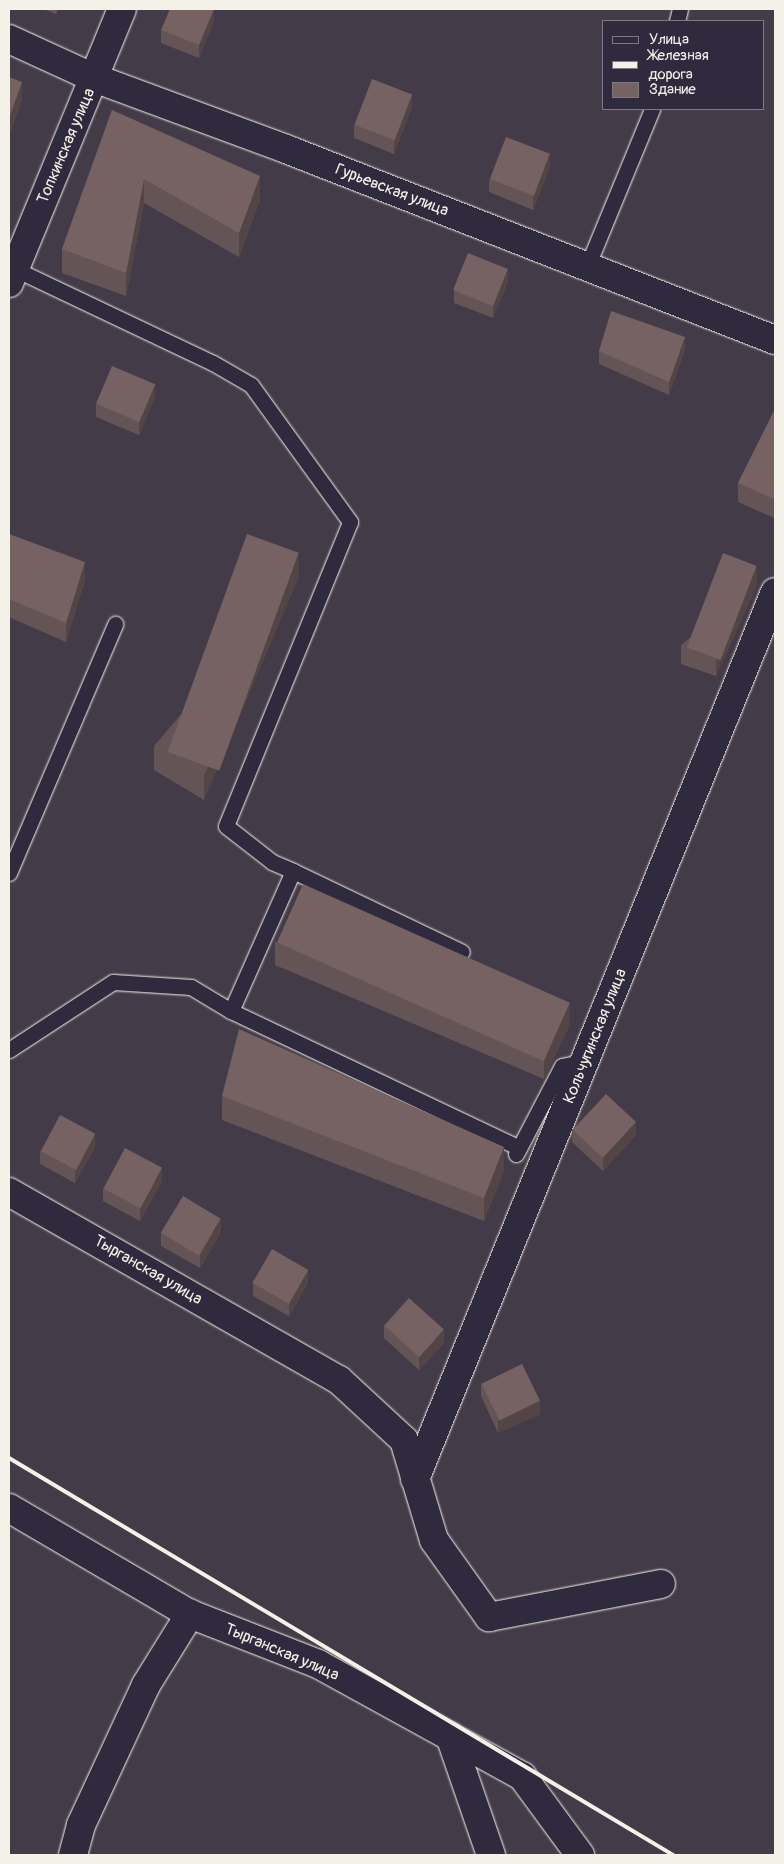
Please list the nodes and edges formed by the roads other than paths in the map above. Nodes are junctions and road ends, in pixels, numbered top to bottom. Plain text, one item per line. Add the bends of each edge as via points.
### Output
1 (122, 9) edge
2 (9, 39) edge
3 (94, 78) junction
4 (652, 110) edge
5 (587, 267) junction
6 (12, 276) edge
7 (775, 340) edge
8 (775, 592) edge
9 (114, 624) dead end
10 (292, 871) junction
11 (9, 873) edge
12 (462, 952) edge
13 (231, 1011) junction
14 (9, 1050) edge
15 (585, 1061) junction
16 (9, 1192) edge
17 (415, 1479) junction
18 (9, 1508) edge
19 (661, 1584) dead end
20 (190, 1614) junction
21 (450, 1736) junction
22 (73, 1855) edge
23 (491, 1855) edge
24 (580, 1855) edge

1 - 3 street, Топкинская улица
2 - 3 street, Гурьевская улица
3 - 5 street, Гурьевская улица
3 - 6 street, Топкинская улица
4 - 5 lane
5 - 7 street, Гурьевская улица
6 - 10 lane via 213,364 251,385 350,522 226,826 272,862
8 - 15 street, Кольчугинская улица
9 - 11 lane
10 - 12 lane
10 - 13 lane
13 - 14 lane via 191,987 113,982
13 - 15 lane via 518,1151 562,1066
15 - 17 street, Кольчугинская улица
16 - 17 street, Тырганская улица via 339,1380 404,1440
17 - 19 street via 434,1540 489,1617
18 - 20 street, Тырганская улица
20 - 21 street, Тырганская улица via 318,1664
20 - 22 street via 146,1685 81,1825
21 - 23 street
21 - 24 street, Тырганская улица via 522,1776

